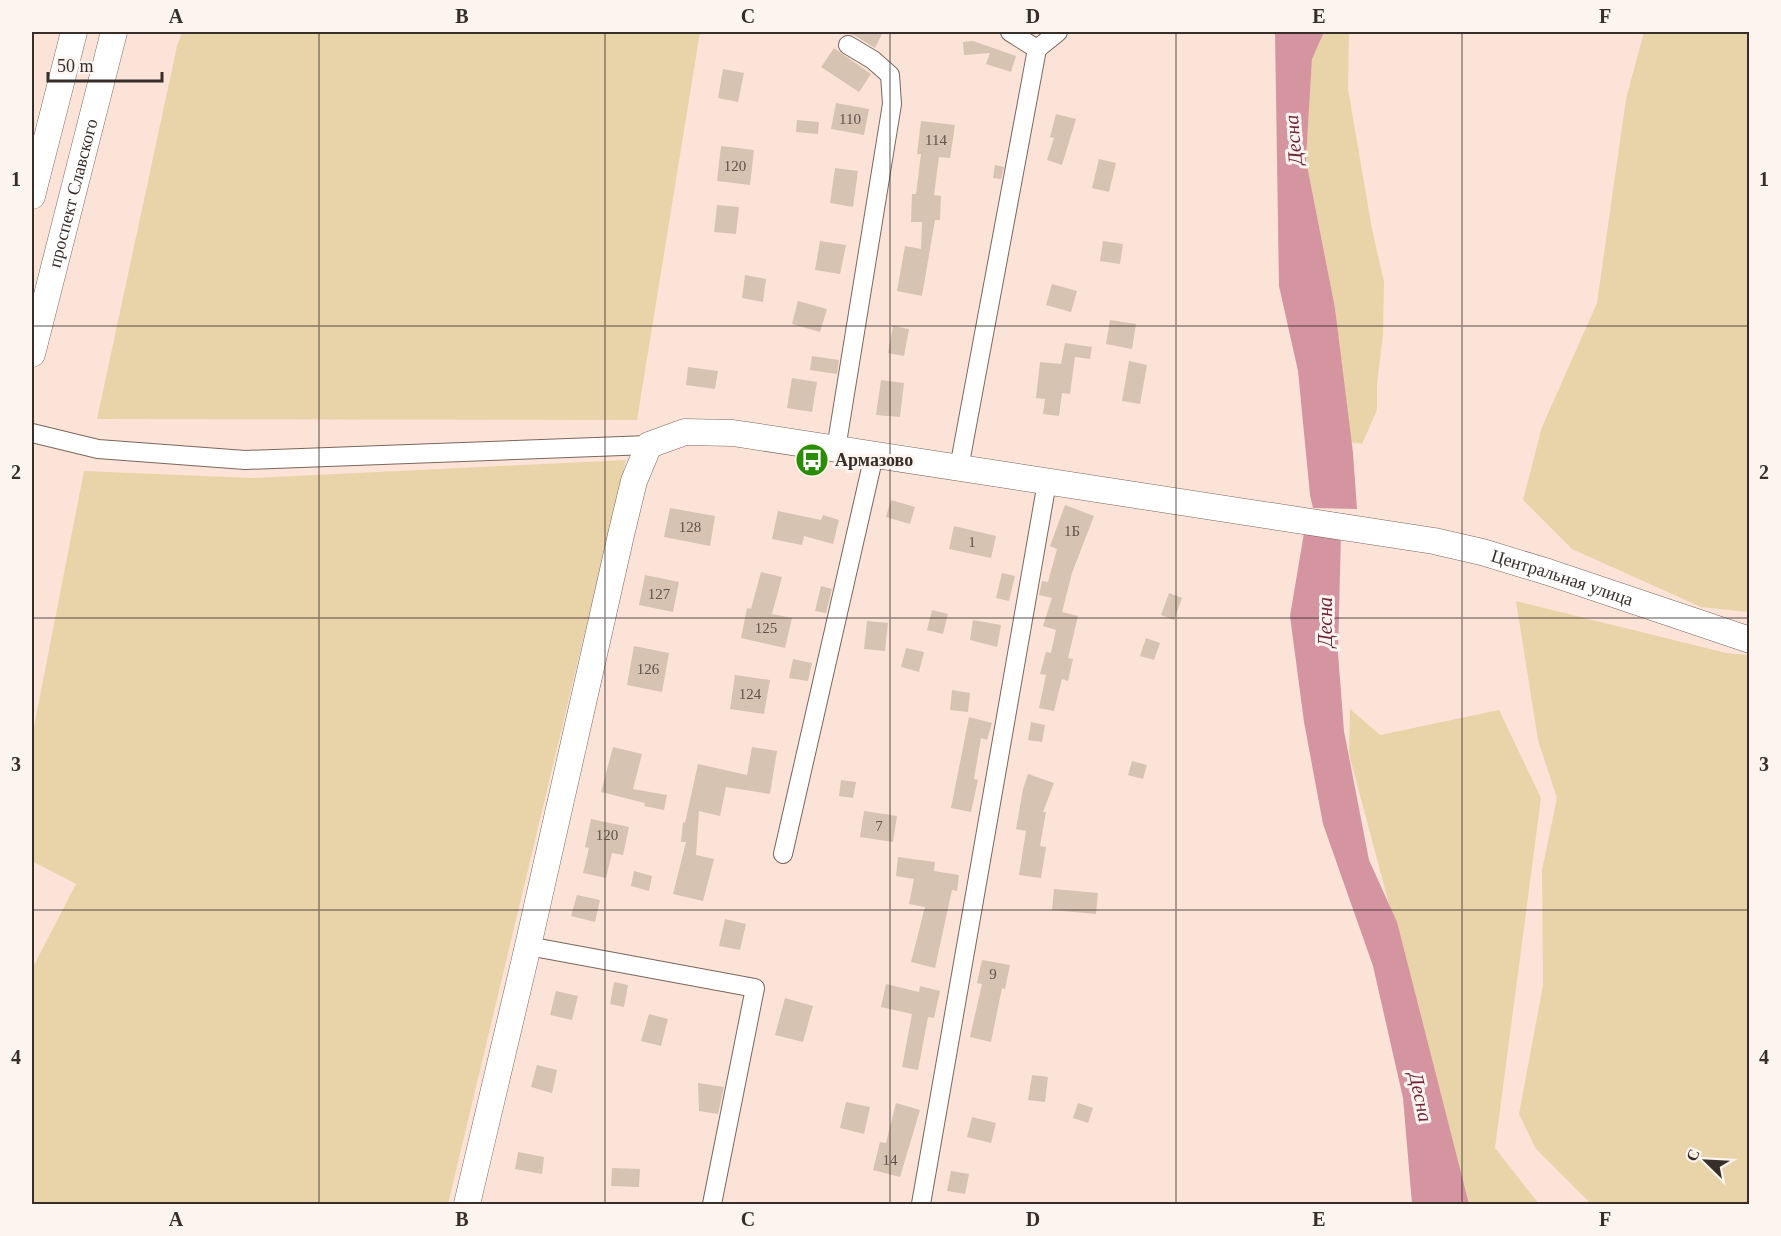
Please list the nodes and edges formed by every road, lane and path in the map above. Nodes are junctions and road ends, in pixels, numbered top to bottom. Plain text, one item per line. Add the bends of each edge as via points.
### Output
1 (74, 32) edge
2 (114, 32) edge
3 (1010, 32) edge
4 (1058, 32) edge
5 (848, 45) dead end
6 (1037, 49) junction
7 (32, 196) edge
8 (32, 354) edge
9 (32, 433) edge
10 (649, 445) junction
11 (836, 449) junction
12 (874, 455) junction
13 (959, 468) junction
14 (1047, 482) junction
15 (1749, 640) edge
16 (783, 854) dead end
17 (528, 946) junction
18 (467, 1204) edge
19 (712, 1204) edge
20 (921, 1204) edge

1 - 7 street
2 - 8 street, проспект Славского
3 - 6 street
4 - 6 street
5 - 11 street via 890,75 892,104
6 - 13 street
9 - 10 street via 98,449 245,460
10 - 11 street, Центральная улица via 685,432 733,433
10 - 17 street via 634,481
11 - 12 street, Центральная улица
12 - 13 street, Центральная улица
12 - 16 street
13 - 14 street, Центральная улица
14 - 15 street, Центральная улица via 1434,541 1582,582
14 - 20 street
17 - 18 street
17 - 19 street via 755,988

